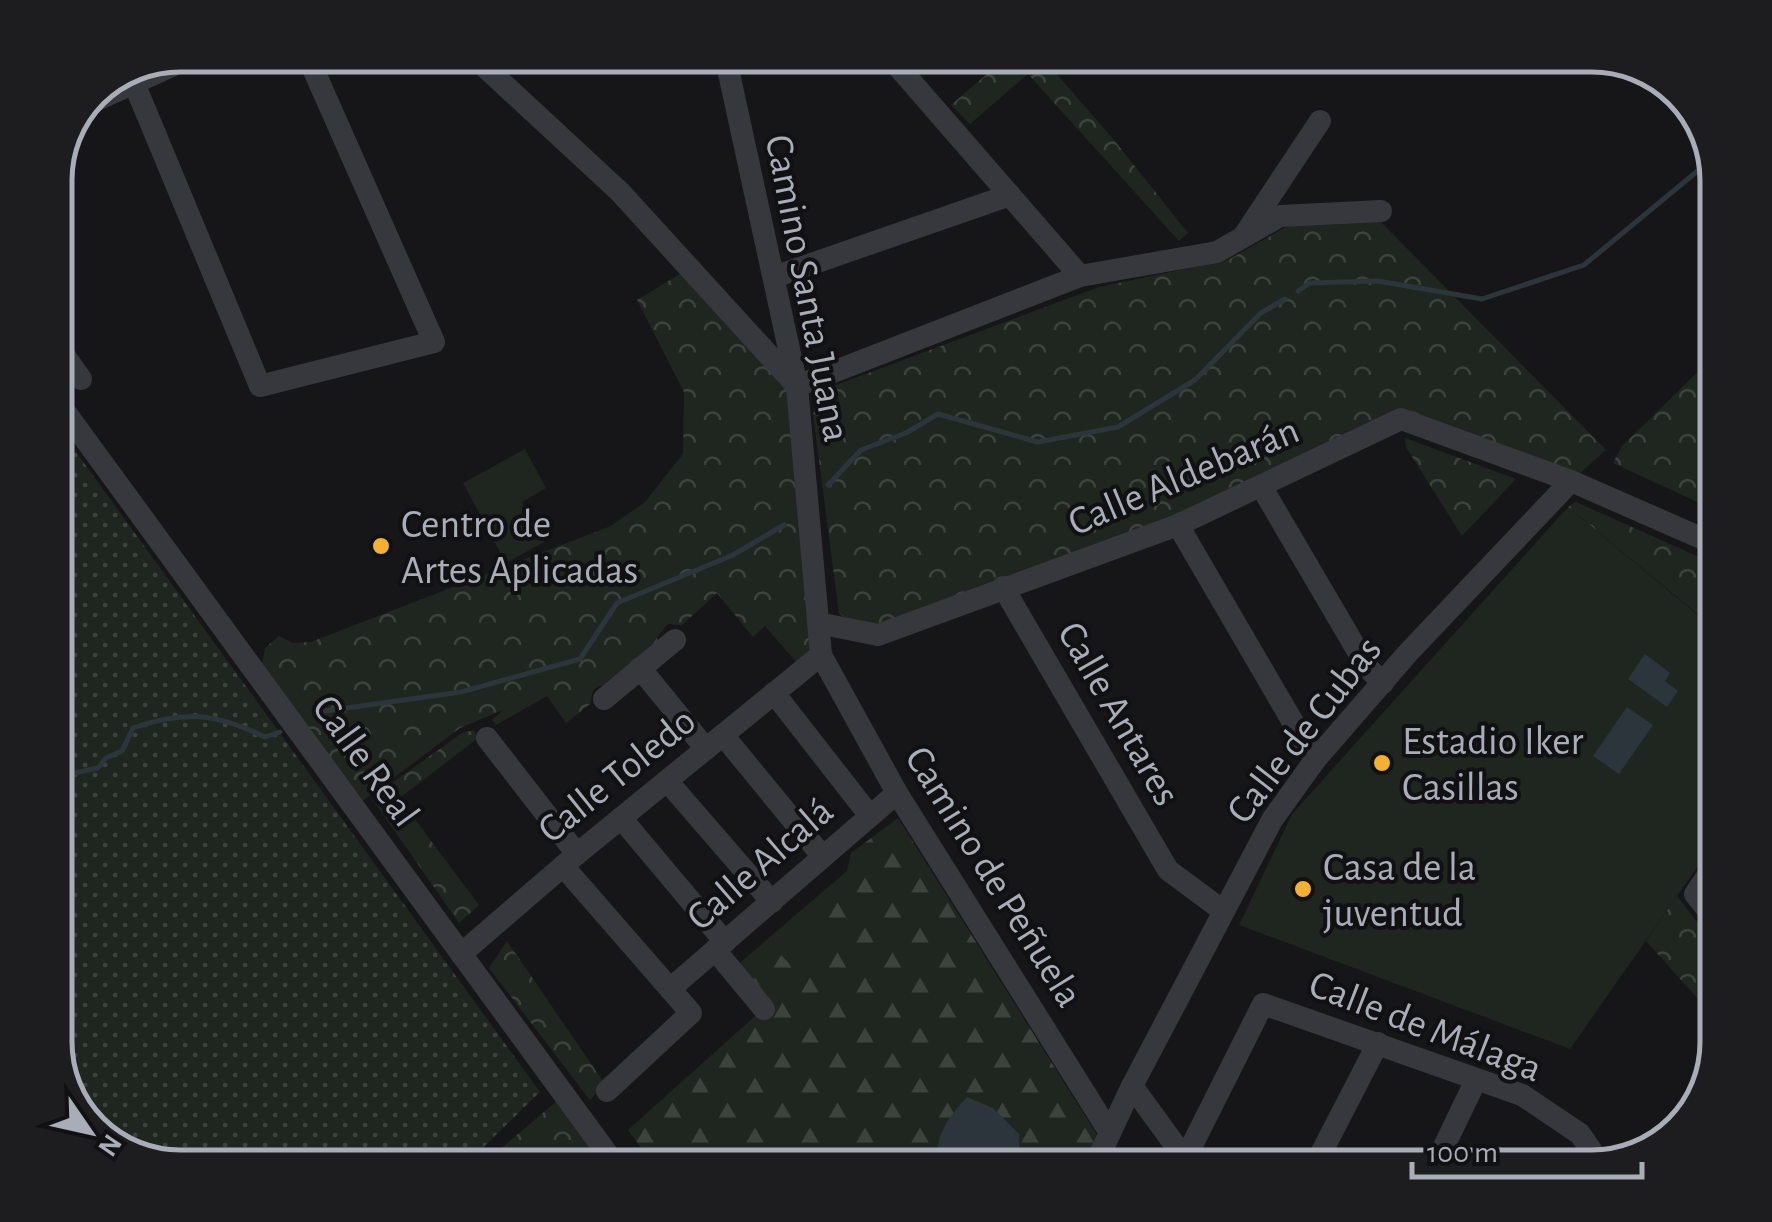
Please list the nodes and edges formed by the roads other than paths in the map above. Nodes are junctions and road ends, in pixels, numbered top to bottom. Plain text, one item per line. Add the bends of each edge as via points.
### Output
1 (315, 73) edge
2 (491, 73) edge
3 (729, 73) edge
4 (904, 73) edge
5 (148, 78) edge
6 (134, 84) junction
7 (124, 88) edge
8 (1320, 120) dead end
9 (1010, 195) junction
10 (1381, 211) dead end
11 (1243, 237) junction
12 (1080, 276) junction
13 (774, 277) junction
14 (73, 368) edge
15 (81, 379) dead end
16 (798, 386) junction
17 (73, 423) edge
18 (1571, 481) junction
19 (1261, 486) junction
20 (1178, 525) junction
21 (1700, 538) edge
22 (1003, 587) junction
23 (818, 623) junction
24 (675, 640) dead end
25 (821, 655) junction
26 (640, 668) junction
27 (1382, 682) junction
28 (774, 693) junction
29 (604, 699) dead end
30 (487, 738) dead end
31 (715, 742) junction
32 (1315, 760) junction
33 (668, 782) junction
34 (898, 793) junction
35 (870, 816) junction
36 (621, 818) junction
37 (823, 857) junction
38 (570, 860) junction
39 (772, 902) junction
40 (1222, 910) junction
41 (720, 946) junction
42 (461, 954) junction
43 (670, 989) junction
44 (764, 1009) dead end
45 (1378, 1042) junction
46 (1476, 1080) junction
47 (1132, 1086) junction
48 (606, 1091) dead end
49 (1110, 1133) junction
50 (605, 1150) edge
51 (1102, 1150) edge
52 (1176, 1150) edge
53 (1193, 1150) edge
54 (1323, 1150) edge
55 (1442, 1150) edge
56 (1587, 1150) edge

1 - 6 street via 434,342 260,386
2 - 16 street via 620,192
3 - 13 street, Camino Santa Juana
4 - 9 street
5 - 6 street
6 - 7 street
8 - 11 street
9 - 12 street
9 - 13 street
10 - 11 street via 1280,216
11 - 12 street via 1217,252
12 - 16 street
13 - 16 street, Camino Santa Juana
14 - 15 street
16 - 23 street, Camino Santa Juana
17 - 42 street, Calle Real
18 - 19 street, Calle Aldebarán via 1402,418
18 - 21 street, Calle Aldebarán
18 - 27 street, Calle de Cubas
19 - 20 street, Calle Aldebarán
19 - 27 street
20 - 22 street, Calle Aldebarán
20 - 32 street
22 - 23 street, Calle Aldebarán via 878,635
22 - 40 street, Calle Antares via 1168,870
23 - 25 street, Camino Santa Juana
24 - 26 street
25 - 28 street, Calle Toledo
25 - 34 street, Camino de Peñuela
26 - 29 street
26 - 31 street
27 - 32 street, Calle de Cubas
28 - 31 street, Calle Toledo
28 - 35 street
30 - 38 street
31 - 33 street, Calle Toledo
31 - 37 street
32 - 40 street, Calle de Cubas
33 - 36 street, Calle Toledo
33 - 39 street
34 - 35 street, Calle Alcalá
34 - 49 street, Camino de Peñuela
35 - 37 street, Calle Alcalá
36 - 38 street, Calle Toledo
36 - 41 street
37 - 39 street, Calle Alcalá
38 - 42 street, Calle Toledo
38 - 43 street
39 - 41 street, Calle Alcalá
40 - 47 street, Calle de Cubas
41 - 43 street, Calle Alcalá
41 - 44 street
42 - 50 street, Calle Real
43 - 48 street via 691,1013
45 - 46 street, Calle de Málaga
45 - 53 street, Calle de Málaga via 1262,1004
45 - 54 street
46 - 55 street
46 - 56 street, Calle de Málaga via 1522,1094 1580,1134
47 - 49 street, Calle de Cubas
47 - 52 street
49 - 51 street, Calle de Cubas

